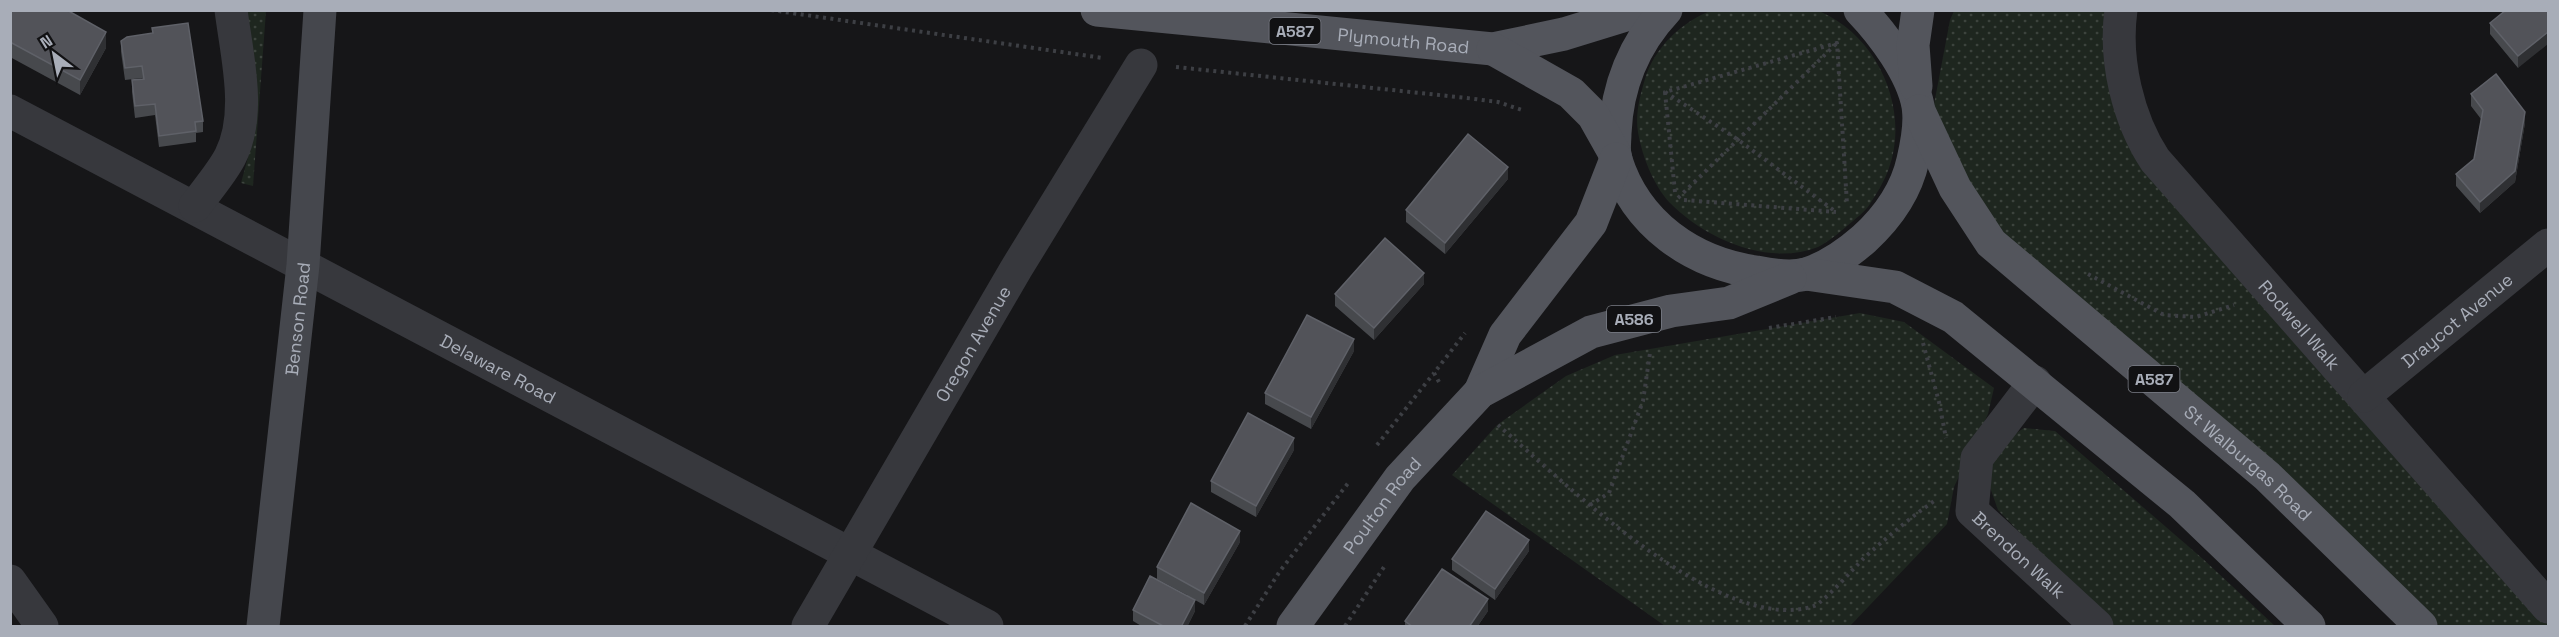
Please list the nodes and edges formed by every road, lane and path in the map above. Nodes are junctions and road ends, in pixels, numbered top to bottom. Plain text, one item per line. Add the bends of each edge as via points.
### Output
1 (231, 10) edge
2 (320, 10) edge
3 (771, 10) edge
4 (1097, 10) edge
5 (1642, 10) edge
6 (1666, 10) edge
7 (1860, 10) edge
8 (1918, 10) edge
9 (2121, 10) edge
10 (1837, 43) junction
11 (1493, 50) junction
12 (1141, 64) junction
13 (1657, 88) dead end
14 (1665, 92) junction
15 (1917, 104) junction
16 (10, 111) edge
17 (1535, 115) dead end
18 (1737, 139) junction
19 (1615, 157) junction
20 (1676, 200) junction
21 (195, 206) junction
22 (1847, 206) junction
23 (1854, 211) dead end
24 (1836, 212) junction
25 (2548, 245) edge
26 (303, 265) junction
27 (2083, 271) dead end
28 (1802, 274) junction
29 (2269, 290) junction
30 (1848, 315) dead end
31 (1765, 329) dead end
32 (1929, 342) dead end
33 (1639, 351) dead end
34 (2035, 382) junction
35 (1480, 392) junction
36 (2364, 396) junction
37 (1506, 419) dead end
38 (1497, 425) junction
39 (1490, 433) dead end
40 (1947, 444) dead end
41 (1963, 499) junction
42 (1590, 505) junction
43 (851, 555) junction
44 (10, 581) edge
45 (2548, 607) edge
46 (42, 627) edge
47 (263, 627) edge
48 (808, 627) edge
49 (987, 627) edge
50 (1293, 627) edge
51 (2097, 627) edge
52 (2309, 627) edge
53 (2421, 627) edge

1 - 21 street via 240,128 230,158
2 - 26 main road, Benson Road
3 - 12 path
4 - 11 main road, Plymouth Road / A587
5 - 11 main road, Plymouth Road / A587
6 - 19 main road via 1642,41 1625,76 1616,124
7 - 15 main road, St Walburgas Road via 1883,34
8 - 15 main road via 1913,45
9 - 29 street, Rodwell Walk via 2121,54 2140,137 2155,160
10 - 14 path
10 - 18 path
10 - 22 path
11 - 19 main road, Plymouth Road / A587 via 1571,93 1593,116
12 - 17 path via 1498,102
12 - 43 street, Oregon Avenue via 1016,269
13 - 14 path
14 - 18 path
14 - 20 path
15 - 28 main road, Poulton Road via 1917,140 1910,173 1898,200 1859,243 1829,263
15 - 53 main road, St Walburgas Road / A587 via 1955,188 1991,243 2267,476
16 - 21 street, Delaware Road
18 - 20 path
18 - 24 path
19 - 28 main road, Plymouth Road via 1630,191 1653,223 1694,255 1740,270
19 - 35 main road, Poulton Road / A586 via 1591,224 1505,335
20 - 24 path
21 - 26 street, Delaware Road
22 - 23 path
22 - 24 path
25 - 36 street, Draycot Avenue
26 - 43 street, Delaware Road
26 - 47 main road, Benson Road
27 - 29 path via 2164,315 2196,317
28 - 34 main road via 1895,287 1953,317
28 - 35 main road, Poulton Road / A586 via 1729,303 1671,311 1591,332
29 - 36 street, Rodwell Walk
30 - 31 path
32 - 40 path via 1921,335
33 - 42 path via 1650,349 1643,401 1610,494
34 - 41 street, Brendon Walk via 1977,458
34 - 52 main road via 2182,504
35 - 50 main road, Poulton Road / A586 via 1400,478
36 - 45 street, Rodwell Walk
37 - 38 path
38 - 39 path
38 - 42 path
41 - 42 path via 1909,518 1816,606 1776,611 1714,594 1674,570
41 - 51 street, Brendon Walk
43 - 48 street, Oregon Avenue
43 - 49 street, Delaware Road
44 - 46 street

